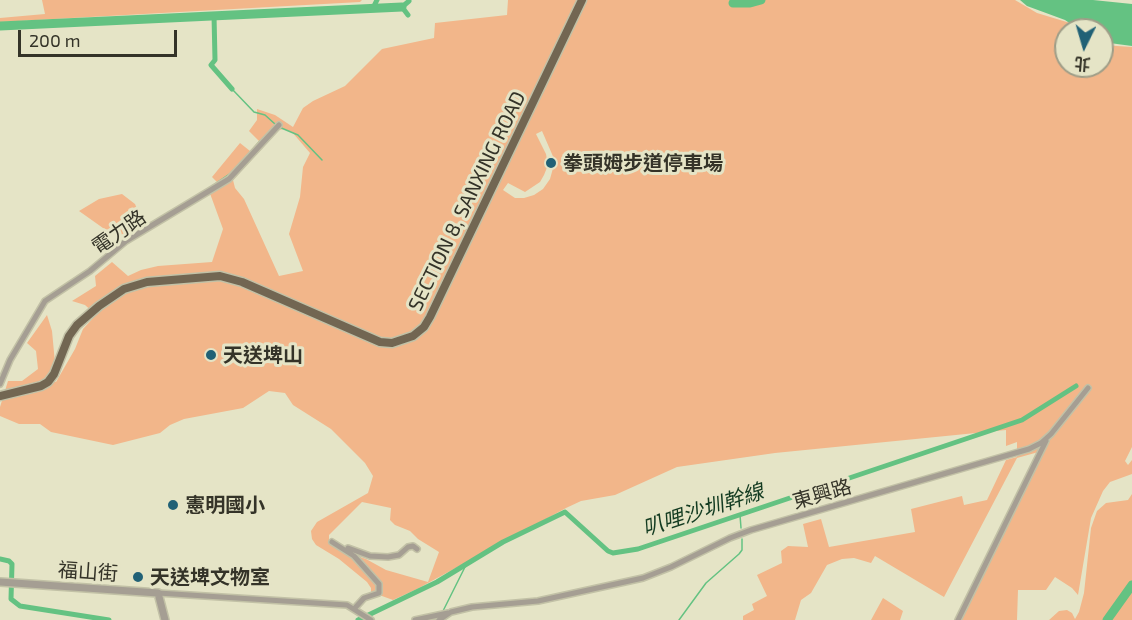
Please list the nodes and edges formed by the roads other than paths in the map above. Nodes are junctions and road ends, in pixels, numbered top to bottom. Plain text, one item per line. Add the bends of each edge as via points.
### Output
1 (582, 0) edge
2 (279, 125) dead end
3 (0, 384) edge
4 (1088, 387) dead end
5 (0, 396) edge
6 (1048, 437) junction
7 (332, 542) dead end
8 (340, 546) junction
9 (417, 549) dead end
10 (0, 582) edge
11 (158, 593) junction
12 (354, 609) junction
13 (451, 612) junction
14 (165, 620) edge
15 (370, 620) edge
16 (415, 620) edge
17 (440, 620) edge
18 (958, 620) edge

1 - 5 main road, SECTION 8, SANXING ROAD via 430,317 413,336 392,343 380,342 220,276 147,282 124,289 77,325 48,382
2 - 3 street, 電力路 via 229,179 126,241 45,301
4 - 6 street, 東興路
6 - 13 street, 東興路 via 1029,449 737,535 643,578 537,601
6 - 18 street
7 - 8 street
8 - 9 street via 388,557 399,555 408,547
8 - 12 street via 379,584 379,593 364,598
10 - 11 street, 福山街
11 - 12 street, 福山街 via 347,605
11 - 14 street
12 - 15 street
13 - 16 street
13 - 17 street, 東興路

